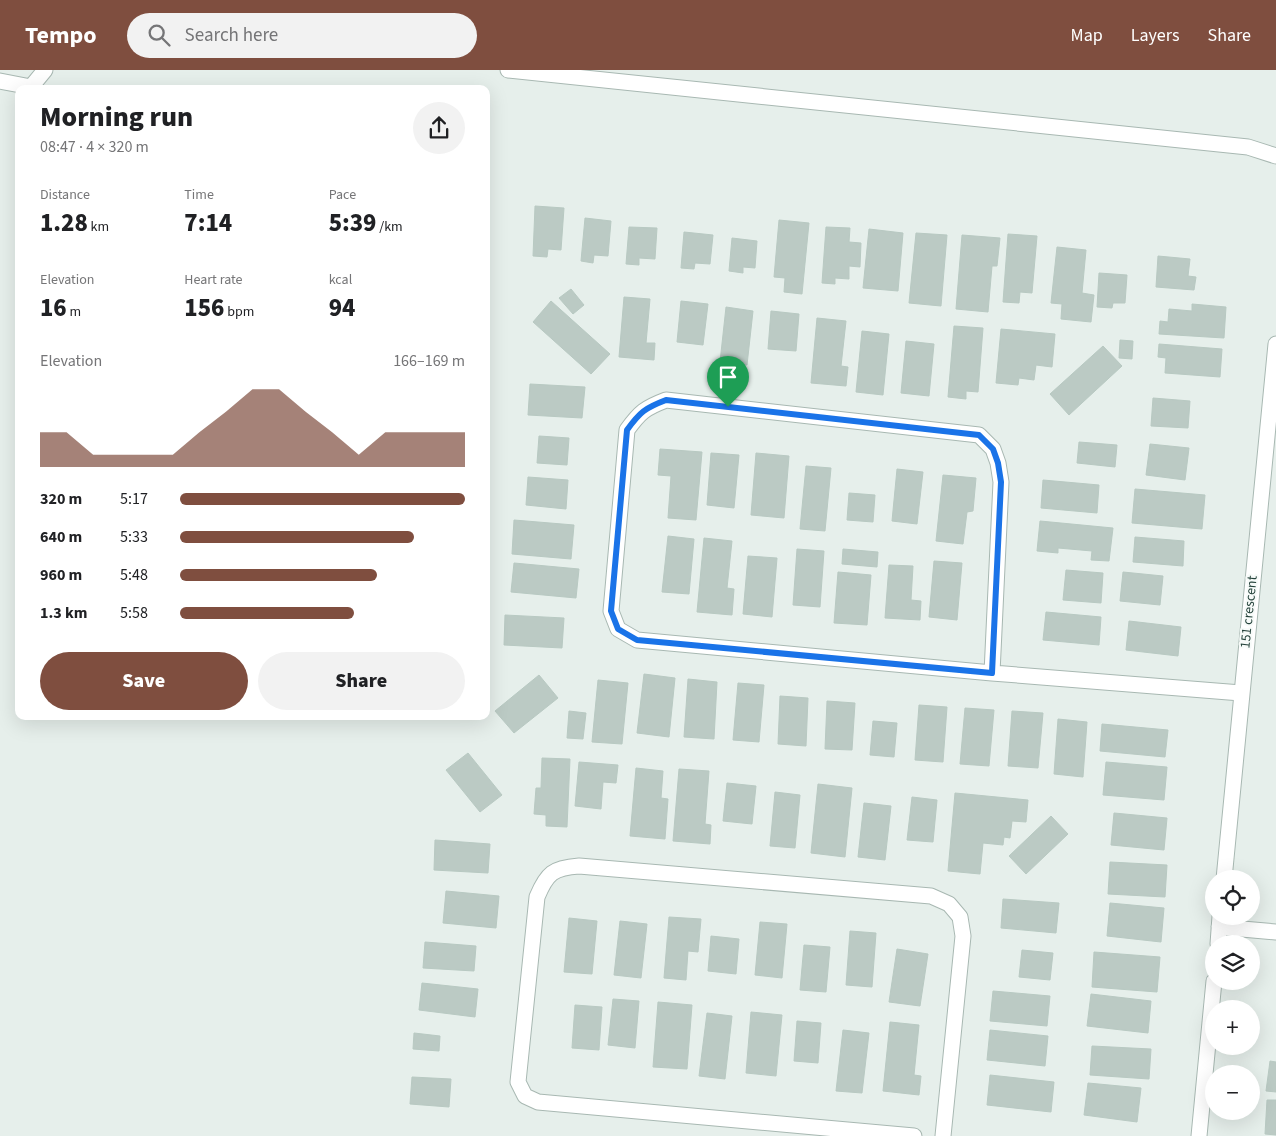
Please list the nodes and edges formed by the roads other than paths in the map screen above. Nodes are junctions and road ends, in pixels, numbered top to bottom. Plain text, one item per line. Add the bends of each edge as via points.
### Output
1 (45, 70) edge
2 (508, 70) edge
3 (0, 81) edge
4 (21, 85) edge
5 (33, 85) edge
6 (1276, 156) edge
7 (1276, 344) edge
8 (1270, 465) edge
9 (992, 673) junction
10 (1242, 693) junction
11 (1225, 870) edge
12 (1237, 925) edge
13 (1276, 932) edge
14 (1213, 990) edge
15 (914, 1136) edge
16 (943, 1136) edge
17 (1199, 1136) edge

1 - 5 street
2 - 6 street via 1248,147
3 - 4 street
7 - 8 street, 151 crescent
8 - 10 street, 151 crescent
9 - 9 street via 637,640 618,629 611,611 627,430 639,414 666,400 979,435 993,449 1001,482
9 - 10 street
10 - 11 street, 151 crescent
12 - 13 street
14 - 17 street
15 - 16 street via 538,1102 526,1096 518,1082 537,896 543,882 563,867 579,866 931,896 948,904 960,917 962,936

